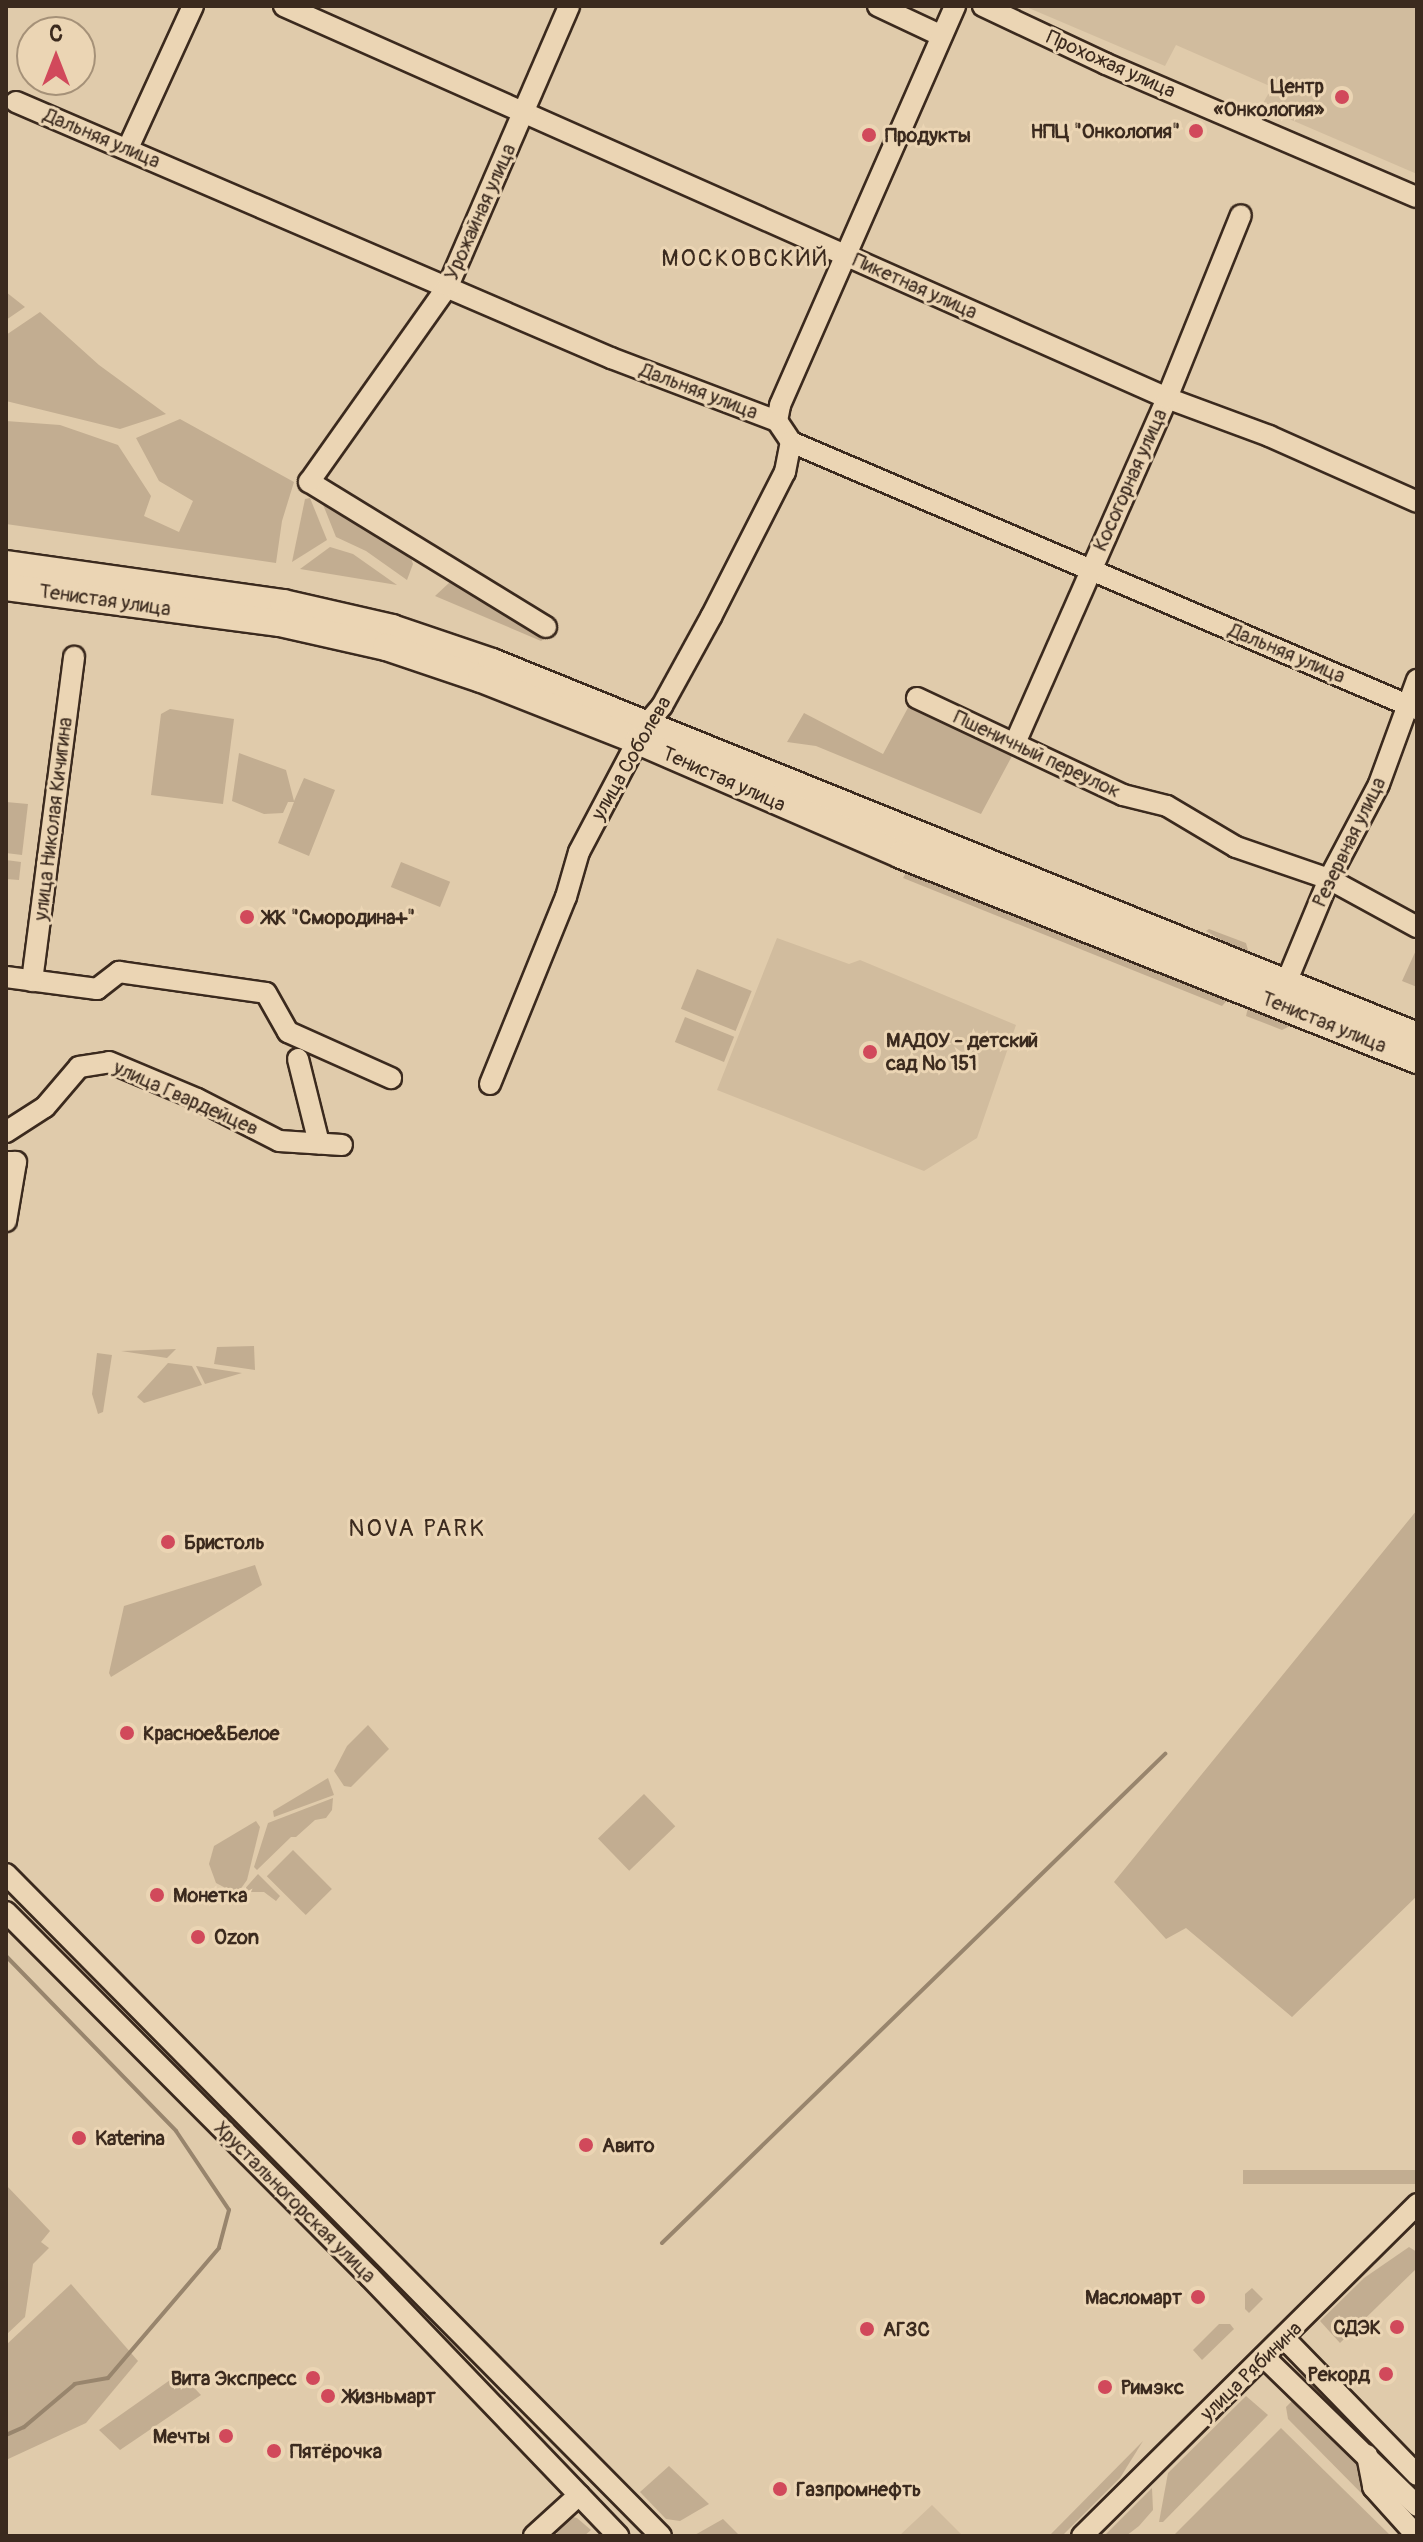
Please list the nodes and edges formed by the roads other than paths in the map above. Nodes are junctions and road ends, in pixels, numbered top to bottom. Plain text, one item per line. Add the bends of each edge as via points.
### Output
1 (193, 6) edge
2 (284, 6) edge
3 (569, 6) edge
4 (878, 6) edge
5 (955, 6) edge
6 (983, 6) edge
7 (940, 35) junction
8 (16, 102) dead end
9 (524, 110) junction
10 (128, 148) junction
11 (1417, 197) edge
12 (1241, 215) dead end
13 (846, 255) junction
14 (448, 286) junction
15 (1167, 398) junction
16 (777, 421) junction
17 (791, 442) junction
18 (1417, 502) edge
19 (6, 564) edge
20 (1090, 568) junction
21 (6, 587) edge
22 (546, 627) dead end
23 (74, 657) dead end
24 (1417, 680) edge
25 (917, 698) dead end
26 (1412, 707) edge
27 (642, 733) junction
28 (1015, 743) junction
29 (1329, 879) junction
30 (1417, 927) edge
31 (6, 977) edge
32 (32, 981) junction
33 (1281, 993) junction
34 (1417, 1036) edge
35 (298, 1059) dead end
36 (1417, 1060) edge
37 (391, 1078) dead end
38 (490, 1084) dead end
39 (6, 1132) edge
40 (319, 1143) junction
41 (342, 1145) dead end
42 (11, 1162) edge
43 (6, 1221) edge
44 (6, 1874) edge
45 (6, 1912) edge
46 (242, 2114) junction
47 (225, 2132) junction
48 (1417, 2204) edge
49 (332, 2207) junction
50 (313, 2221) junction
51 (1284, 2338) junction
52 (1264, 2357) junction
53 (1367, 2455) junction
54 (1416, 2473) edge
55 (579, 2495) junction
56 (1417, 2506) edge
57 (534, 2536) edge
58 (618, 2536) edge
59 (661, 2536) edge
60 (1082, 2536) edge
61 (1417, 2536) edge

1 - 10 street
2 - 9 street, Пикетная улица
3 - 9 street, Урожайная улица
4 - 7 street
5 - 7 street
6 - 11 street, Прохожая улица
7 - 13 street
8 - 10 street, Дальняя улица
9 - 13 street, Пикетная улица
9 - 14 street, Урожайная улица
10 - 14 street, Дальняя улица
12 - 15 street, Косогорная улица
13 - 15 street, Пикетная улица
13 - 16 street
14 - 16 street, Дальняя улица via 611,358
14 - 22 street, Урожайная улица via 309,482
15 - 18 street, Пикетная улица via 1269,436
15 - 20 street, Косогорная улица
16 - 17 street, Дальняя улица
17 - 20 street, Дальняя улица
17 - 27 street, улица Соболева via 785,472 711,617
19 - 27 main road, Тенистая улица via 283,603 392,628 492,662
20 - 26 street, Дальняя улица
20 - 28 street, Косогорная улица
21 - 27 main road, Тенистая улица via 280,623 386,647
23 - 32 street, улица Николая Кичигина
24 - 26 street, Резервная улица
25 - 28 street, Пшеничный переулок
26 - 29 street, Резервная улица
27 - 33 main road, Тенистая улица via 901,855
27 - 38 street, улица Соболева via 579,852
28 - 29 street, Пшеничный переулок via 1123,795 1167,806 1236,847
29 - 30 street, Пшеничный переулок
29 - 33 street, Резервная улица
31 - 32 street
32 - 37 street via 97,989 119,972 266,993 288,1032
33 - 34 main road, Тенистая улица
33 - 36 main road, Тенистая улица
35 - 40 street
39 - 40 street, улица Гвардейцев via 45,1107 79,1067 109,1062 279,1141
40 - 41 street, улица Гвардейцев
42 - 43 street
44 - 46 street, Хрустальногорская улица
45 - 47 street, Хрустальногорская улица
46 - 47 street via 238,2131
46 - 49 street, Хрустальногорская улица
47 - 50 street, Хрустальногорская улица
48 - 51 street, улица Рябинина
49 - 50 street via 316,2207
49 - 59 street, Хрустальногорская улица
50 - 55 street, Хрустальногорская улица
51 - 52 street, улица Рябинина
51 - 54 street
52 - 53 street
52 - 60 street, улица Рябинина
53 - 56 street
53 - 61 street via 1373,2487
55 - 57 street
55 - 58 street, Хрустальногорская улица

